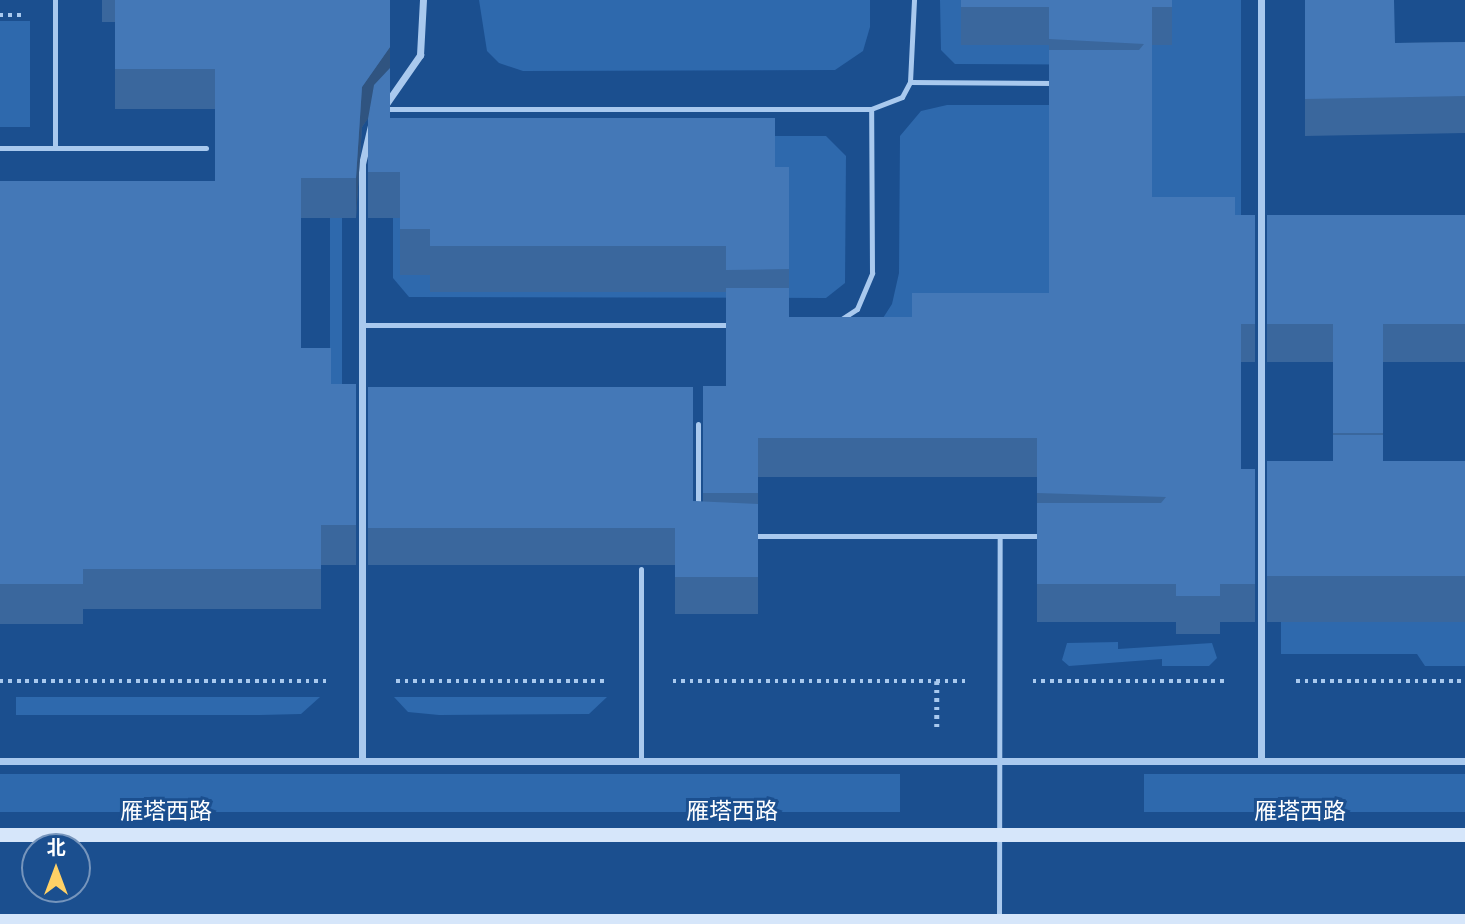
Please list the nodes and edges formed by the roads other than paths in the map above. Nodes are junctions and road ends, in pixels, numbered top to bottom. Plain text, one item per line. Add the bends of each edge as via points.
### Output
1 (55, 0) edge
2 (423, 0) edge
3 (914, 0) edge
4 (1262, 0) edge
5 (910, 82) junction
6 (1058, 83) edge
7 (382, 109) junction
8 (871, 109) junction
9 (0, 148) edge
10 (55, 148) junction
11 (206, 148) dead end
12 (1262, 223) junction
13 (1275, 223) edge
14 (831, 322) edge
15 (362, 325) junction
16 (738, 325) edge
17 (698, 424) dead end
18 (698, 512) edge
19 (739, 536) edge
20 (999, 536) junction
21 (1054, 536) edge
22 (641, 569) dead end
23 (0, 761) edge
24 (362, 761) junction
25 (641, 761) junction
26 (999, 761) junction
27 (1262, 761) junction
28 (1465, 761) edge
29 (0, 835) edge
30 (999, 835) junction
31 (1465, 835) edge
32 (0, 921) edge
33 (1465, 921) edge
34 (999, 923) edge

1 - 10 lane
2 - 7 street via 416,63
3 - 5 lane
4 - 12 street
5 - 6 lane
5 - 8 lane via 902,97
7 - 8 lane
7 - 15 street via 363,146
8 - 14 lane via 873,273 858,309
9 - 10 lane
10 - 11 lane
12 - 13 lane
12 - 27 street
15 - 16 lane
15 - 24 street
17 - 18 lane
19 - 20 lane
20 - 21 lane
20 - 26 lane
22 - 25 lane
23 - 24 street
24 - 25 street
25 - 26 street
26 - 27 street
26 - 30 lane
27 - 28 street
29 - 30 main road, 雁塔西路
30 - 31 main road, 雁塔西路
30 - 34 lane
32 - 34 main road
33 - 34 main road

